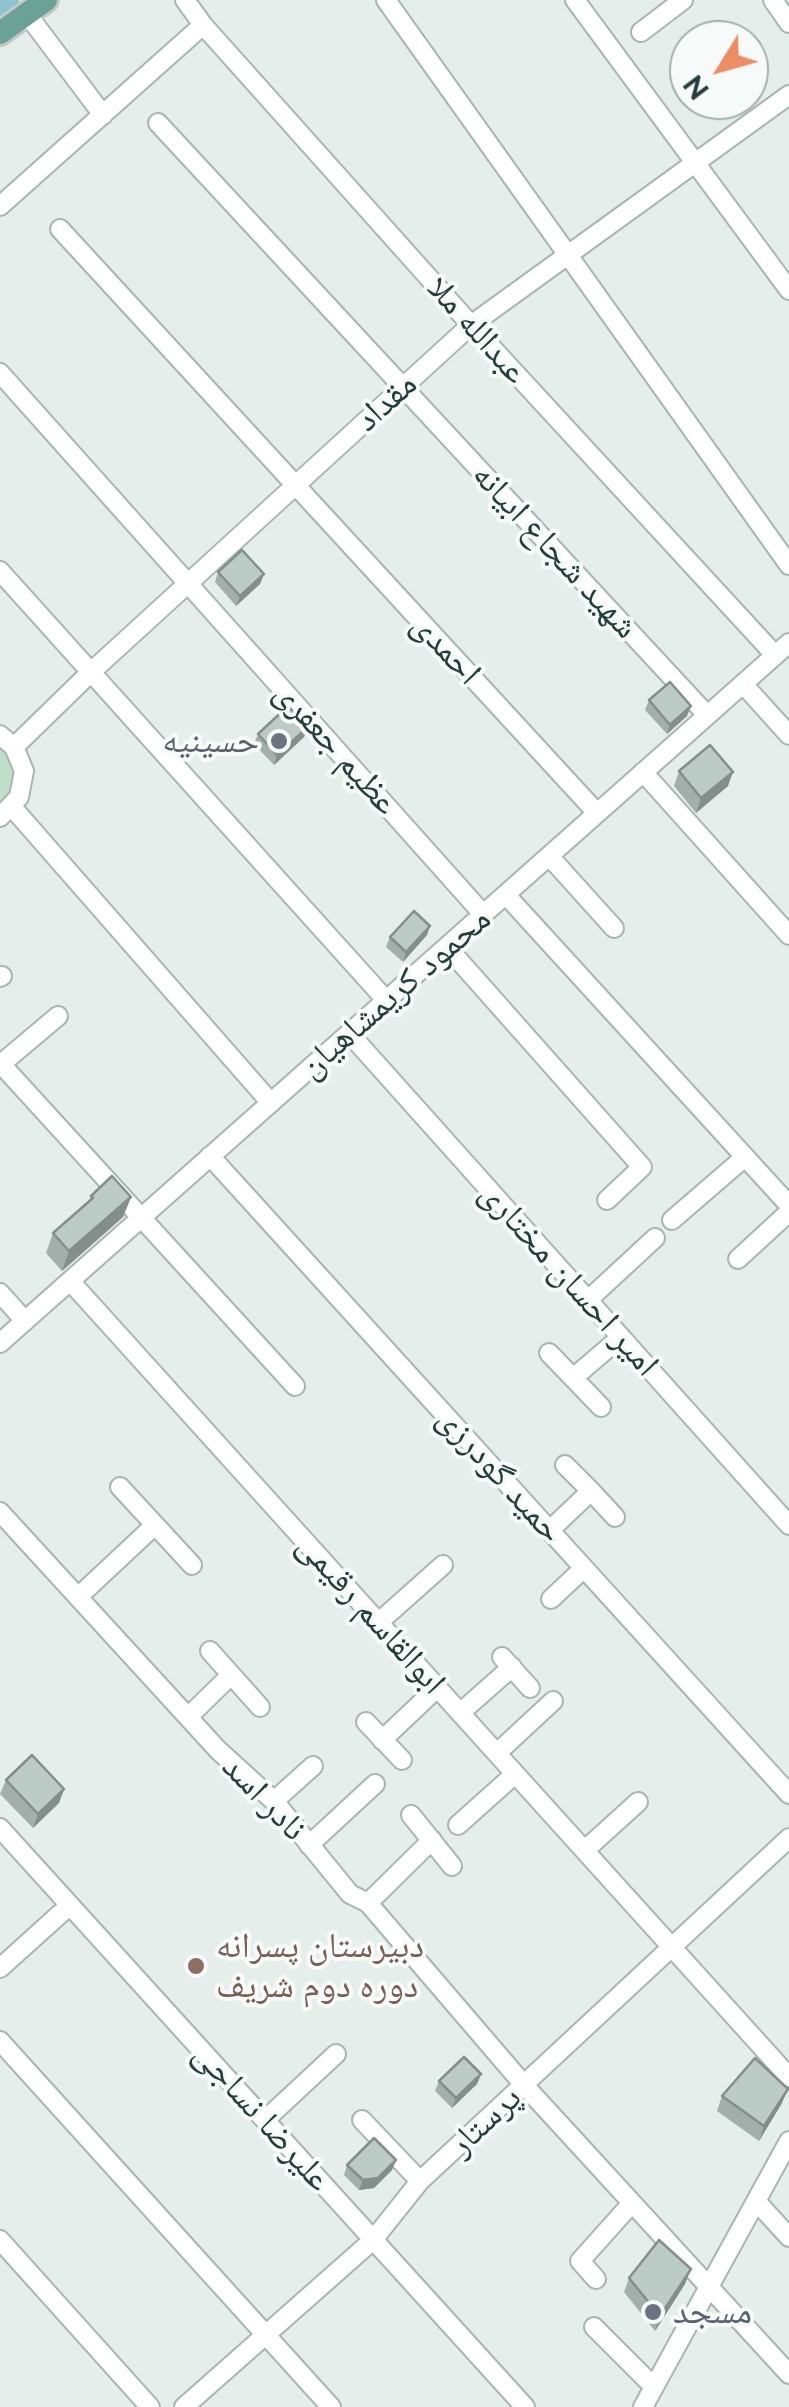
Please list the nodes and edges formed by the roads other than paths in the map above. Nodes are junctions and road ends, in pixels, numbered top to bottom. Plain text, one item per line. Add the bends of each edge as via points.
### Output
1 (185, 0) edge
2 (386, 0) edge
3 (575, 0) edge
4 (683, 0) edge
5 (772, 0) edge
6 (36, 7) edge
7 (789, 22) edge
8 (203, 25) junction
9 (641, 32) dead end
10 (0, 34) edge
11 (789, 95) edge
12 (103, 115) junction
13 (158, 123) dead end
14 (695, 163) junction
15 (0, 206) edge
16 (60, 229) dead end
17 (568, 255) junction
18 (789, 290) edge
19 (471, 325) junction
20 (0, 373) edge
21 (403, 387) junction
22 (295, 485) junction
23 (789, 565) edge
24 (0, 571) edge
25 (189, 582) junction
26 (782, 649) edge
27 (91, 672) junction
28 (742, 684) junction
29 (707, 715) junction
30 (789, 735) edge
31 (7, 741) edge
32 (643, 772) junction
33 (6, 812) edge
34 (597, 813) junction
35 (549, 856) junction
36 (506, 894) junction
37 (484, 914) junction
38 (614, 928) dead end
39 (789, 935) edge
40 (447, 947) junction
41 (386, 1000) junction
42 (58, 1016) dead end
43 (349, 1033) junction
44 (0, 1064) edge
45 (271, 1103) junction
46 (210, 1156) junction
47 (745, 1157) junction
48 (608, 1200) dead end
49 (789, 1208) edge
50 (140, 1219) junction
51 (672, 1220) dead end
52 (655, 1238) dead end
53 (738, 1259) dead end
54 (70, 1281) junction
55 (0, 1292) edge
56 (588, 1300) junction
57 (25, 1320) junction
58 (621, 1336) junction
59 (0, 1343) edge
60 (548, 1353) dead end
61 (573, 1378) junction
62 (295, 1386) dead end
63 (601, 1407) dead end
64 (565, 1465) dead end
65 (120, 1486) dead end
66 (591, 1492) junction
67 (0, 1512) edge
68 (615, 1517) dead end
69 (789, 1524) edge
70 (155, 1525) junction
71 (550, 1530) junction
72 (192, 1565) dead end
73 (443, 1565) dead end
74 (584, 1568) junction
75 (78, 1597) junction
76 (550, 1599) dead end
77 (379, 1622) junction
78 (210, 1651) dead end
79 (232, 1675) junction
80 (438, 1688) junction
81 (530, 1688) dead end
82 (553, 1701) dead end
83 (260, 1707) dead end
84 (460, 1712) junction
85 (188, 1717) junction
86 (366, 1722) dead end
87 (382, 1740) junction
88 (496, 1753) junction
89 (402, 1760) dead end
90 (313, 1766) dead end
91 (515, 1774) junction
92 (375, 1784) dead end
93 (789, 1794) edge
94 (274, 1801) junction
95 (638, 1802) dead end
96 (411, 1815) dead end
97 (458, 1825) dead end
98 (0, 1828) edge
99 (789, 1838) edge
100 (432, 1840) junction
101 (309, 1845) junction
102 (585, 1850) junction
103 (452, 1866) dead end
104 (368, 1903) junction
105 (70, 1905) junction
106 (672, 1947) junction
107 (0, 1968) edge
108 (0, 2042) edge
109 (336, 2054) dead end
110 (789, 2077) edge
111 (524, 2084) junction
112 (265, 2120) junction
113 (362, 2120) dead end
114 (789, 2141) edge
115 (420, 2181) junction
116 (756, 2201) junction
117 (632, 2203) junction
118 (789, 2237) edge
119 (0, 2240) edge
120 (374, 2240) junction
121 (596, 2279) dead end
122 (709, 2287) junction
123 (594, 2327) dead end
124 (267, 2335) junction
125 (789, 2374) edge
126 (654, 2387) junction
127 (150, 2407) edge
128 (184, 2407) edge
129 (331, 2407) edge
130 (524, 2407) edge
131 (643, 2407) edge

1 - 8 street, عبدالله ملا
2 - 17 street
3 - 14 street
4 - 9 street
5 - 7 street
6 - 10 main road
6 - 12 street
8 - 12 street
8 - 19 street, عبدالله ملا
11 - 14 street, مقداد
12 - 15 street
13 - 21 street, شهید شجاع ابیانه
14 - 17 street, مقداد
14 - 18 street
16 - 22 street, احمدی
17 - 19 street, مقداد
17 - 23 street
19 - 21 street, مقداد
19 - 26 street, عبدالله ملا
20 - 25 street, عظیم جعفری
21 - 22 street, مقداد
21 - 29 street, شهید شجاع ابیانه
22 - 25 street, مقداد
22 - 34 street, احمدی
24 - 27 street
25 - 27 street, مقداد
25 - 37 street, عظیم جعفری
26 - 28 street, محمود کریمشاهیان
27 - 31 street, مقداد
27 - 41 street
28 - 29 street, محمود کریمشاهیان
28 - 30 street
29 - 32 street, محمود کریمشاهیان
31 - 33 street via 24,771 19,796
32 - 34 street, محمود کریمشاهیان
32 - 39 street
33 - 45 street
34 - 35 street, محمود کریمشاهیان
35 - 36 street, محمود کریمشاهیان
35 - 38 street
36 - 37 street, محمود کریمشاهیان
36 - 47 street
37 - 40 street, محمود کریمشاهیان
40 - 41 street, محمود کریمشاهیان
40 - 48 street via 642,1167
41 - 43 street, محمود کریمشاهیان
42 - 44 street
43 - 45 street, محمود کریمشاهیان
43 - 56 street, امیر احسان مختاری
44 - 50 street
45 - 46 street, محمود کریمشاهیان
46 - 50 street, محمود کریمشاهیان
46 - 71 street, حمید گودرزی
47 - 49 street
47 - 51 street
49 - 53 street
50 - 54 street, محمود کریمشاهیان
50 - 62 street
52 - 56 street
54 - 57 street, محمود کریمشاهیان
54 - 77 street, ابوالقاسم رقیمی
55 - 57 street
56 - 58 street, امیر احسان مختاری
57 - 59 street, محمود کریمشاهیان
58 - 61 street
58 - 69 street, امیر احسان مختاری
60 - 61 street
61 - 63 street
64 - 66 street
65 - 70 street
66 - 68 street
66 - 71 street
67 - 75 street, نادر اسد
70 - 72 street
70 - 75 street
71 - 74 street, حمید گودرزی
73 - 77 street
74 - 76 street
74 - 93 street, حمید گودرزی
75 - 85 street, نادر اسد
77 - 80 street, ابوالقاسم رقیمی
78 - 79 street
79 - 83 street
79 - 85 street
80 - 84 street, ابوالقاسم رقیمی
80 - 87 street
81 - 84 street via 507,1662
82 - 88 street
84 - 88 street, ابوالقاسم رقیمی
85 - 94 street, نادر اسد
86 - 87 street
87 - 89 street
88 - 91 street, ابوالقاسم رقیمی
90 - 94 street
91 - 97 street
91 - 102 street, ابوالقاسم رقیمی
92 - 101 street
94 - 101 street, نادر اسد
95 - 102 street
96 - 100 street
98 - 105 street, علیرضا نساجی
99 - 106 street, پرستار
100 - 103 street
100 - 104 street
101 - 104 street, نادر اسد via 350,1894
102 - 106 street, ابوالقاسم رقیمی
104 - 111 street, نادر اسد
105 - 107 street
105 - 112 street, علیرضا نساجی
106 - 110 street, ابوالقاسم رقیمی
106 - 111 street, پرستار
108 - 124 street
109 - 112 street
111 - 115 street, پرستار
111 - 117 street, نادر اسد
112 - 120 street, علیرضا نساجی
113 - 115 street
114 - 116 street
115 - 120 street, پرستار
116 - 118 street
116 - 122 street
117 - 121 street via 580,2261
117 - 122 street, نادر اسد
119 - 127 street
120 - 124 street, پرستار
120 - 130 street, علیرضا نساجی
122 - 125 street, نادر اسد
122 - 126 street
123 - 126 street
124 - 128 street, پرستار
124 - 129 street
126 - 131 street

